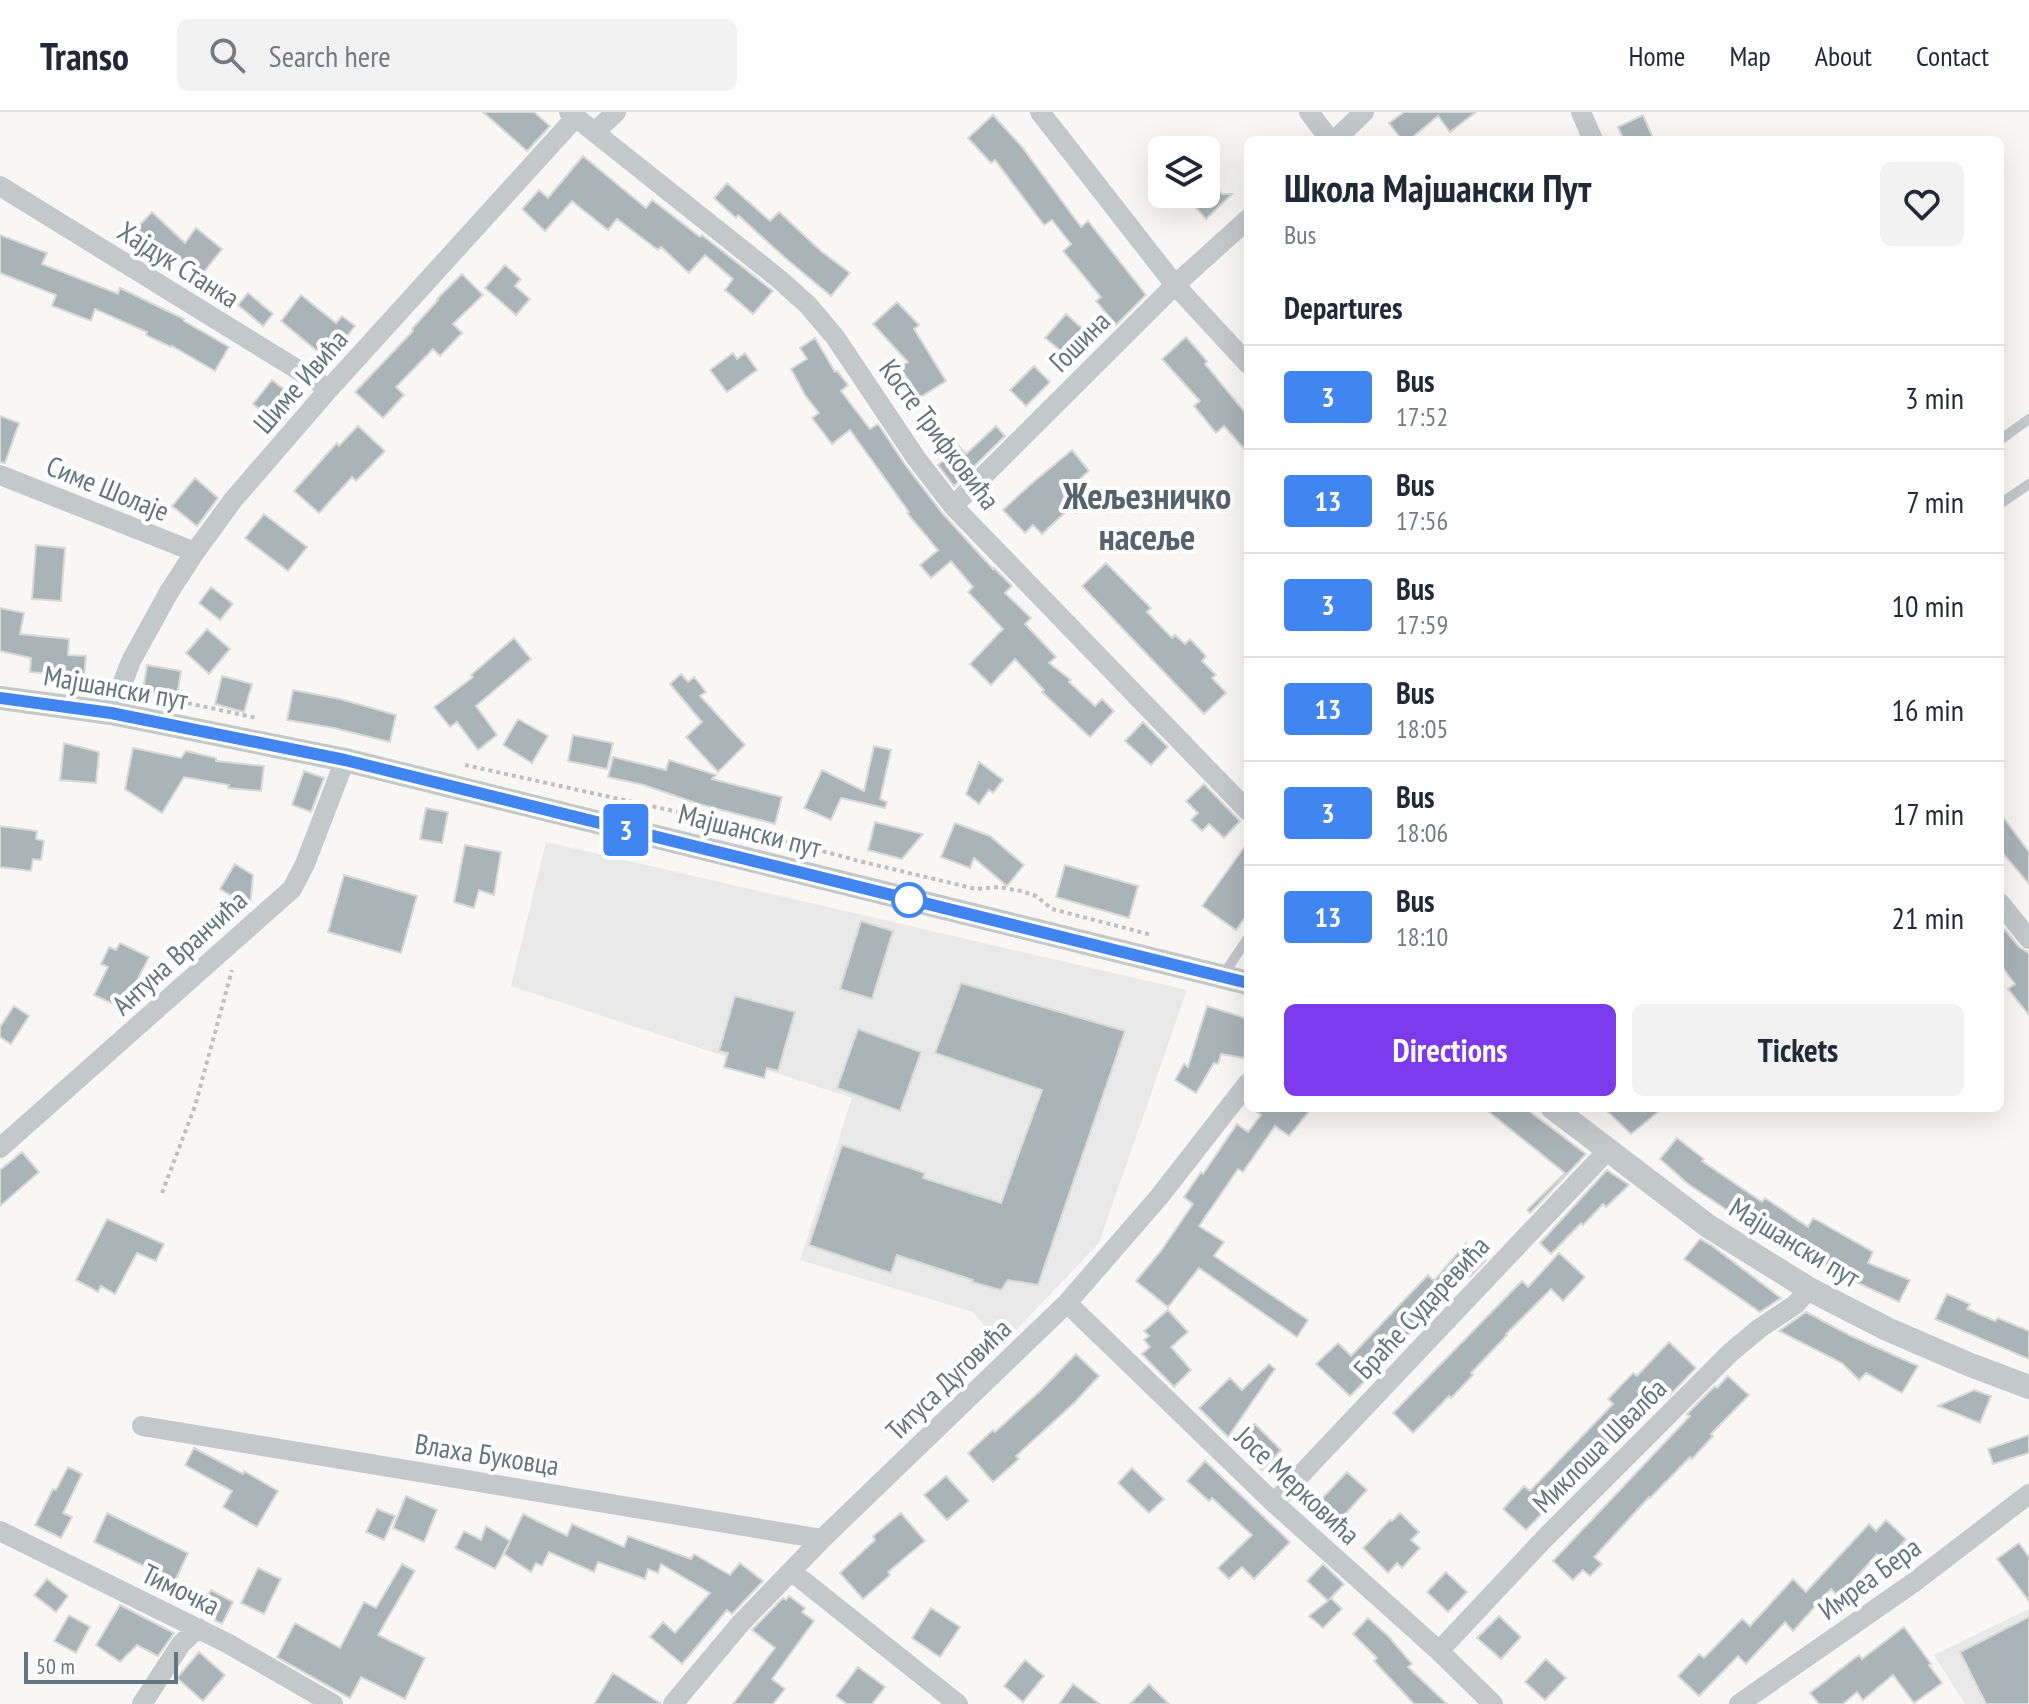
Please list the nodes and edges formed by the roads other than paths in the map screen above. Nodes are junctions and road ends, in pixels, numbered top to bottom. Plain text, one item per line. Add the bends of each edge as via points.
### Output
1 (616, 112) edge
2 (1040, 112) edge
3 (1309, 112) edge
4 (1364, 112) edge
5 (1581, 112) edge
6 (572, 115) edge
7 (595, 132) junction
8 (1330, 136) edge
9 (1337, 136) edge
10 (1591, 136) edge
11 (0, 186) edge
12 (1244, 223) edge
13 (1175, 285) junction
14 (1244, 360) edge
15 (329, 389) junction
16 (2029, 419) edge
17 (2004, 437) edge
18 (0, 475) edge
19 (2029, 484) edge
20 (2004, 501) edge
21 (953, 506) junction
22 (195, 552) junction
23 (0, 698) edge
24 (111, 713) junction
25 (345, 760) junction
26 (1244, 807) edge
27 (2004, 908) edge
28 (2028, 936) edge
29 (1244, 944) edge
30 (1222, 977) junction
31 (1244, 982) edge
32 (1244, 1088) edge
33 (1558, 1112) edge
34 (0, 1148) edge
35 (1608, 1150) junction
36 (1809, 1289) junction
37 (1067, 1303) junction
38 (2029, 1387) edge
39 (142, 1426) dead end
40 (2029, 1494) edge
41 (1274, 1503) junction
42 (0, 1531) edge
43 (822, 1539) junction
44 (791, 1571) junction
45 (198, 1628) junction
46 (1439, 1651) junction
47 (142, 1704) edge
48 (333, 1704) edge
49 (673, 1704) edge
50 (958, 1704) edge
51 (1493, 1704) edge
52 (1739, 1704) edge

1 - 7 street
2 - 13 street
3 - 8 street
4 - 9 street
5 - 10 street
6 - 7 street, Косте Трифковића
6 - 15 street, Шиме Ивића
7 - 21 street, Косте Трифковића via 808,305
11 - 15 street, Хајдук Станка
12 - 13 street, Гошина
13 - 14 street
13 - 21 street, Гошина
15 - 22 street, Шиме Ивића
16 - 17 lane
18 - 22 street, Симе Шолаје
19 - 20 lane
21 - 26 street, Косте Трифковића
22 - 24 street, Шиме Ивића via 131,661
23 - 24 street, Мајшански пут
24 - 25 street, Мајшански пут
25 - 30 street, Мајшански пут
25 - 34 street, Антуна Вранчића via 292,889
27 - 28 street
29 - 30 lane
30 - 31 street, Мајшански пут
32 - 37 street, Титуса Дуговића
33 - 35 street, Мајшански пут
35 - 36 street, Мајшански пут via 1708,1226
35 - 41 street, Браће Сударевића
36 - 38 street, Мајшански пут via 1887,1329
36 - 46 street, Миклоша Швалба via 1731,1352
37 - 41 street, Јосе Мерковића
37 - 43 street, Титуса Дуговића
39 - 43 street, Влаха Буковца
40 - 52 street, Имреа Бера via 1913,1583
41 - 46 street, Јосе Мерковића
42 - 45 street, Тимочка
43 - 44 street, Титуса Дуговића
44 - 49 street, Титуса Дуговића
44 - 50 street
45 - 47 street via 181,1644
45 - 48 street, Тимочка
46 - 51 street, Јосе Мерковића

